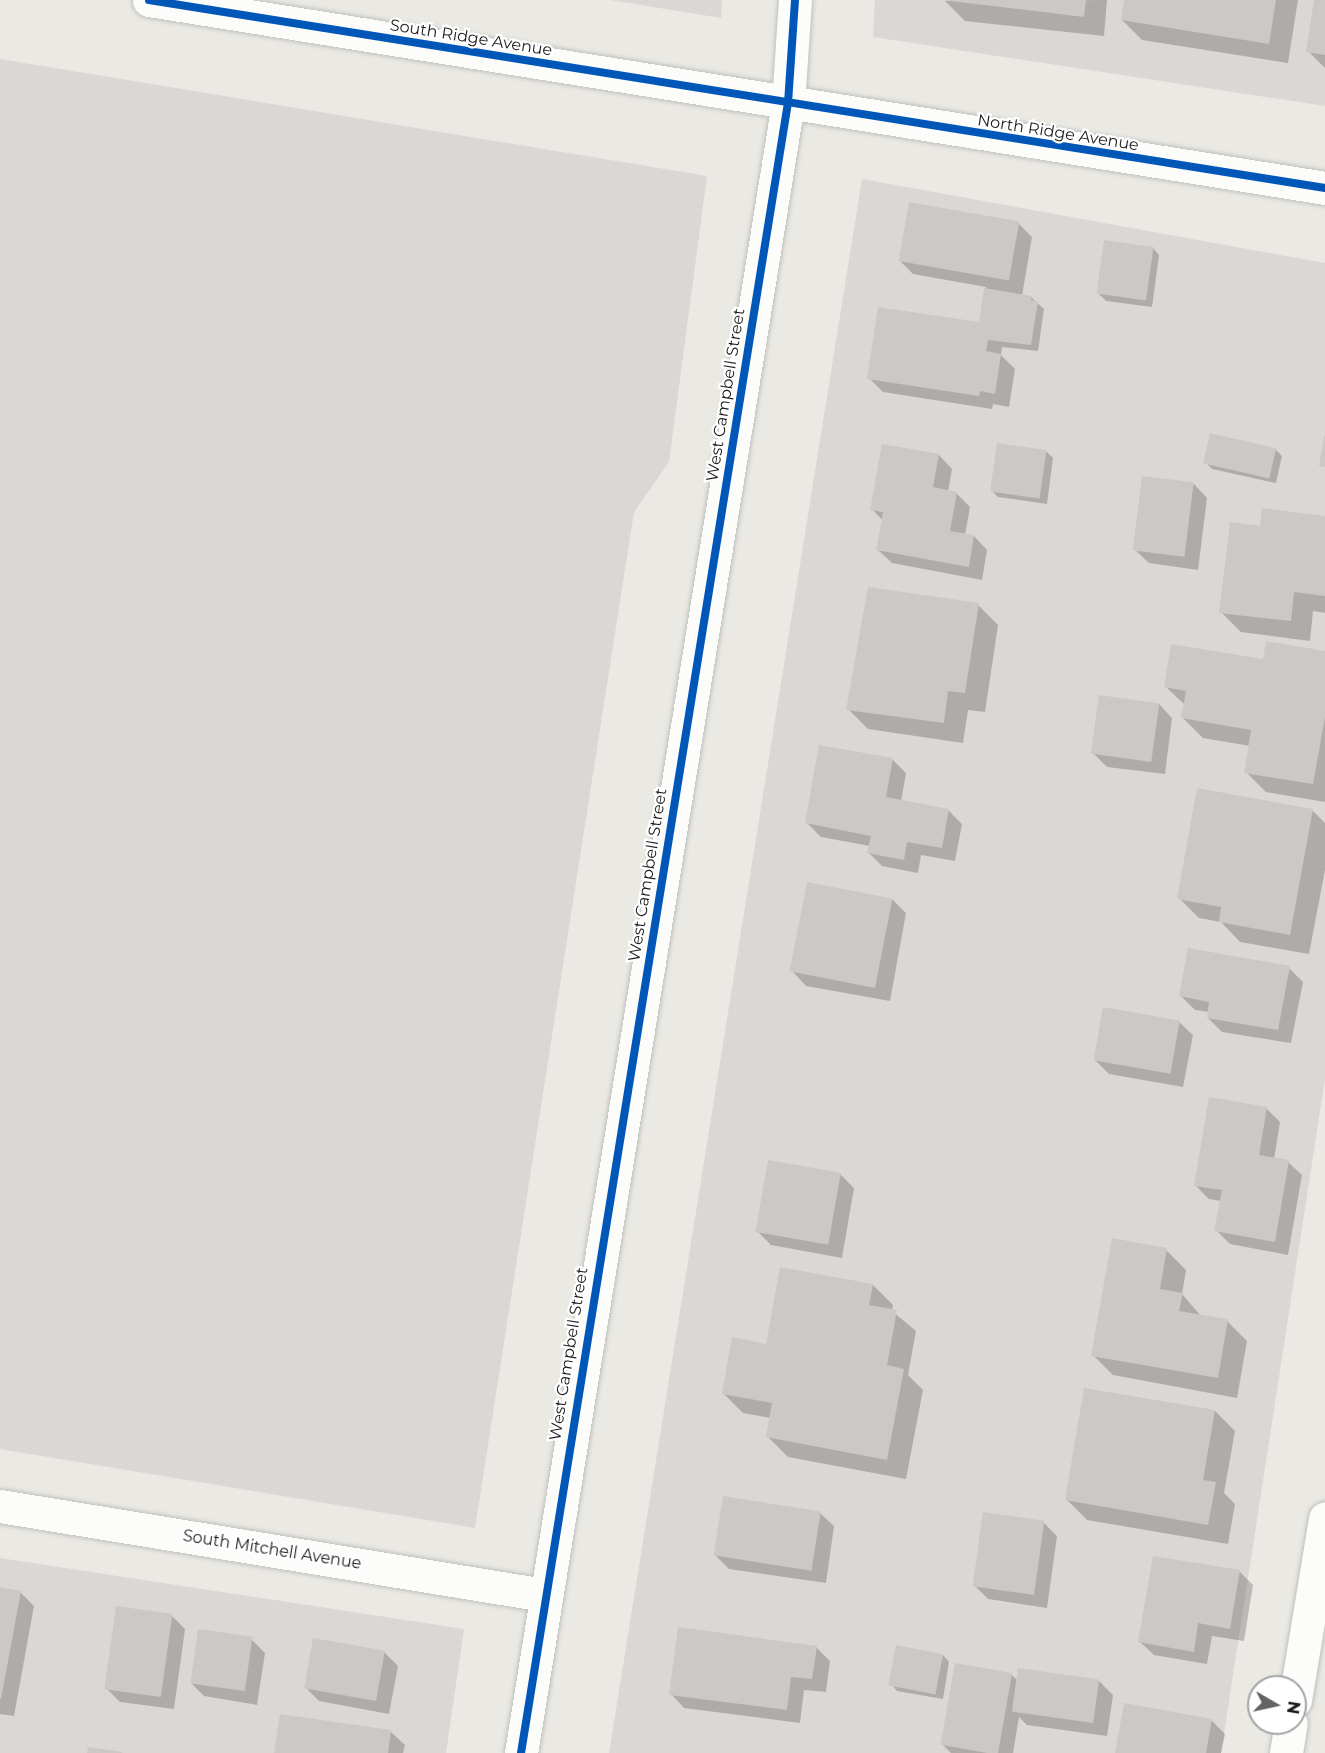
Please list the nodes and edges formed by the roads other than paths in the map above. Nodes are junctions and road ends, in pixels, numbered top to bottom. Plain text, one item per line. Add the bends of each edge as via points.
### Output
1 (149, 0) edge
2 (795, 0) edge
3 (788, 103) junction
4 (1325, 189) edge
5 (0, 1506) edge
6 (1325, 1518) edge
7 (544, 1595) junction
8 (1299, 1675) edge
9 (1289, 1735) edge
10 (521, 1753) edge
11 (1286, 1753) edge

1 - 3 street, South Ridge Avenue
2 - 3 street, West Campbell Street
3 - 4 street, North Ridge Avenue
3 - 7 street, West Campbell Street
5 - 7 street, South Mitchell Avenue
6 - 8 street
7 - 10 street, West Campbell Street
9 - 11 street

